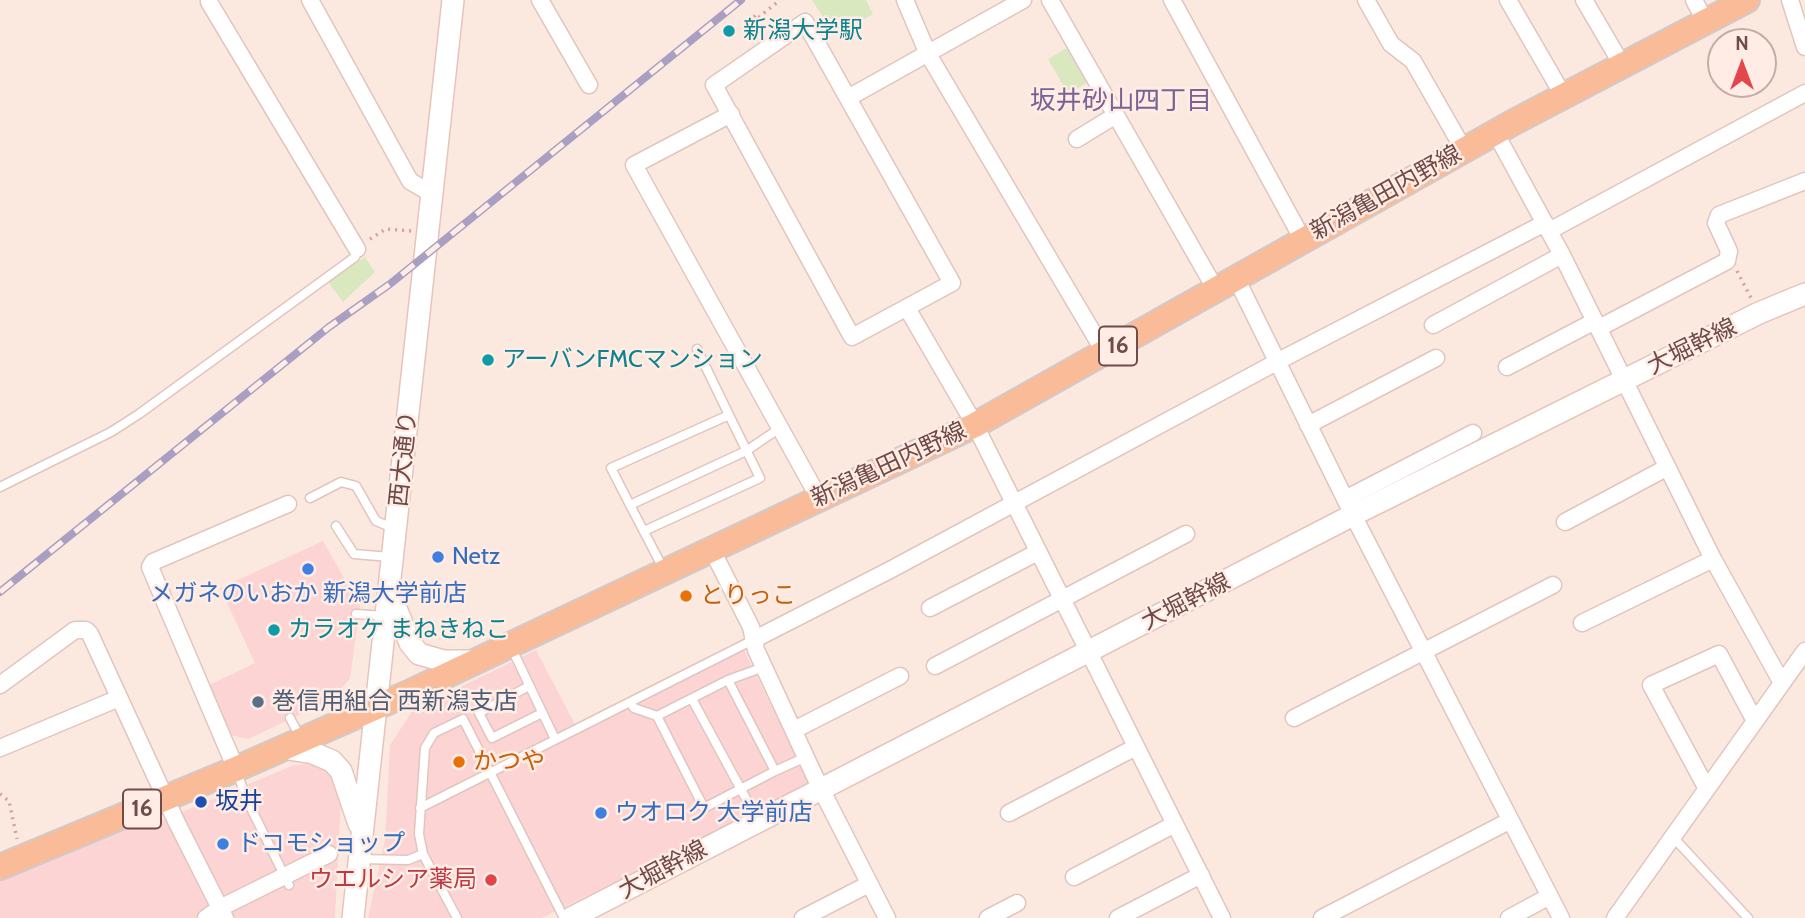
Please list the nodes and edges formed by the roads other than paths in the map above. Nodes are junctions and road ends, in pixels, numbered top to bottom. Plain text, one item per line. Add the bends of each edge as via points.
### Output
1 (310, 0) edge
2 (453, 0) edge
3 (540, 0) edge
4 (905, 0) edge
5 (1023, 0) edge
6 (1050, 0) edge
7 (1172, 0) edge
8 (1366, 0) edge
9 (1508, 0) edge
10 (1584, 0) edge
11 (1747, 0) edge
12 (1790, 0) edge
13 (209, 2) dead end
14 (1700, 10) edge
15 (1805, 47) edge
16 (929, 54) junction
17 (1621, 63) junction
18 (589, 85) dead end
19 (1805, 93) edge
20 (1563, 95) junction
21 (848, 98) junction
22 (731, 114) junction
23 (1116, 115) junction
24 (1495, 132) junction
25 (1077, 139) dead end
26 (1464, 150) junction
27 (1805, 181) edge
28 (432, 194) junction
29 (1547, 227) junction
30 (1303, 240) junction
31 (357, 249) joint
32 (1562, 256) junction
33 (1226, 284) junction
34 (1805, 294) edge
35 (907, 308) junction
36 (1433, 325) dead end
37 (1597, 325) junction
38 (697, 349) dead end
39 (1105, 353) junction
40 (1436, 358) dead end
41 (1278, 363) junction
42 (1507, 367) dead end
43 (1624, 380) junction
44 (729, 415) junction
45 (975, 425) junction
46 (1308, 425) junction
47 (780, 428) junction
48 (1474, 433) dead end
49 (746, 451) junction
50 (1666, 468) junction
51 (0, 487) edge
52 (310, 498) dead end
53 (819, 498) junction
54 (288, 503) dead end
55 (1015, 504) junction
56 (630, 505) junction
57 (1349, 507) junction
58 (1565, 522) dead end
59 (336, 526) dead end
60 (396, 529) junction
61 (644, 531) junction
62 (1186, 534) dead end
63 (712, 550) junction
64 (1038, 552) junction
65 (393, 557) junction
66 (1713, 559) junction
67 (666, 572) junction
68 (1553, 585) dead end
69 (1062, 600) junction
70 (389, 605) junction
71 (930, 608) dead end
72 (356, 614) dead end
73 (1582, 623) dead end
74 (753, 640) junction
75 (510, 645) junction
76 (1424, 652) junction
77 (1805, 652) edge
78 (1088, 653) junction
79 (473, 661) junction
80 (935, 666) dead end
81 (764, 667) junction
82 (900, 676) dead end
83 (728, 681) junction
84 (1782, 683) junction
85 (0, 685) edge
86 (529, 686) junction
87 (119, 698) junction
88 (692, 699) junction
89 (630, 702) junction
90 (378, 706) junction
91 (542, 713) junction
92 (657, 716) junction
93 (1294, 718) dead end
94 (1755, 721) junction
95 (485, 724) junction
96 (794, 730) junction
97 (469, 732) junction
98 (291, 735) junction
99 (555, 739) junction
100 (1136, 747) junction
101 (0, 748) edge
102 (806, 757) junction
103 (236, 769) junction
104 (775, 771) junction
105 (491, 772) junction
106 (822, 788) junction
107 (740, 789) junction
108 (1707, 789) junction
109 (167, 799) junction
110 (420, 808) junction
111 (1009, 813) dead end
112 (757, 820) junction
113 (1510, 821) junction
114 (1175, 824) junction
115 (362, 833) junction
116 (1673, 837) junction
117 (329, 854) dead end
118 (423, 854) junction
119 (359, 859) junction
120 (11, 863) edge
121 (1201, 875) junction
122 (1074, 877) dead end
123 (287, 880) junction
124 (869, 884) junction
125 (1548, 897) junction
126 (1017, 904) dead end
127 (223, 913) edge
128 (206, 918) edge
129 (353, 918) edge
130 (457, 918) edge
131 (564, 918) edge
132 (571, 918) edge
133 (803, 918) edge
134 (887, 918) edge
135 (988, 918) edge
136 (1118, 918) edge
137 (1223, 918) edge
138 (1322, 918) edge
139 (1508, 918) edge
140 (1561, 918) edge
141 (1615, 918) edge
142 (1748, 918) edge

1 - 28 street via 407,183
2 - 28 street, 西大通り
3 - 18 street
4 - 16 street
5 - 16 street
6 - 23 street
7 - 30 street
8 - 26 street via 1391,44 1413,61
9 - 20 street
10 - 17 street
11 - 14 main road, 新潟亀田内野線 / 16
12 - 15 street
13 - 31 street
14 - 17 main road, 新潟亀田内野線 / 16
16 - 21 street
16 - 39 street
17 - 20 main road, 新潟亀田内野線 / 16
19 - 29 street
20 - 24 main road, 新潟亀田内野線 / 16
21 - 22 street via 805,23 714,85
21 - 35 street via 953,283
22 - 35 street via 852,337
22 - 47 street via 634,165
23 - 25 street
23 - 33 street
24 - 26 main road, 新潟亀田内野線 / 16
24 - 29 street
26 - 30 main road, 新潟亀田内野線 / 16
27 - 37 street via 1719,215 1716,223 1727,261
28 - 60 street, 西大通り
29 - 32 street
29 - 41 street
30 - 33 main road, 新潟亀田内野線 / 16
31 - 51 lane via 355,257 139,414
32 - 36 street
32 - 37 street
33 - 39 main road, 新潟亀田内野線 / 16
33 - 41 street
34 - 43 street, 大堀幹線
35 - 45 street
37 - 42 street
37 - 43 street
38 - 44 lane
39 - 45 main road, 新潟亀田内野線 / 16
40 - 46 street
41 - 46 street
41 - 55 street
43 - 50 street
43 - 57 street, 大堀幹線
44 - 49 lane
44 - 56 lane via 611,468
45 - 53 main road, 新潟亀田内野線 / 16
45 - 55 street
46 - 57 street
47 - 49 lane
47 - 53 street
48 - 57 street
49 - 56 lane
49 - 61 lane via 760,478
50 - 58 street
50 - 66 street
52 - 60 lane via 341,482 356,486 376,521
53 - 63 main road, 新潟亀田内野線 / 16
54 - 103 street via 150,567
55 - 64 street
55 - 74 street
56 - 61 lane
57 - 76 street
57 - 78 street, 大堀幹線
59 - 65 lane via 354,554
60 - 65 street, 西大通り
61 - 67 lane
62 - 69 street
63 - 67 main road, 新潟亀田内野線 / 16
63 - 74 street via 751,627
64 - 69 street
64 - 71 street
65 - 70 street, 西大通り
66 - 73 street
66 - 84 street
67 - 75 main road, 新潟亀田内野線 / 16
68 - 76 street
69 - 78 street
69 - 80 street
70 - 72 lane
70 - 79 street via 419,654 437,660
70 - 90 street, 西大通り
74 - 81 street
74 - 89 lane
75 - 79 main road, 新潟亀田内野線 / 16
75 - 86 lane
76 - 93 street
76 - 113 street
77 - 84 street
78 - 100 street
78 - 106 street, 大堀幹線
79 - 90 main road, 新潟亀田内野線 / 16
81 - 83 lane
81 - 96 street
82 - 96 street
83 - 88 lane
83 - 104 lane
84 - 94 street
85 - 87 street via 80,629 90,634
86 - 91 lane
86 - 95 lane via 479,713
87 - 101 street
87 - 109 street
88 - 92 lane
88 - 107 lane
89 - 92 lane
89 - 99 lane
90 - 98 main road, 新潟亀田内野線 / 16
90 - 115 street, 西大通り
91 - 95 lane via 492,738
91 - 99 lane
92 - 107 lane via 704,808
94 - 108 street
94 - 108 street via 1719,654 1651,684
95 - 97 lane
96 - 102 street
97 - 105 lane
97 - 110 lane via 463,719 429,739
98 - 103 main road, 新潟亀田内野線 / 16
98 - 115 street via 332,761 345,780
99 - 105 lane
100 - 111 street
100 - 114 street
102 - 104 lane
102 - 106 street
103 - 109 main road, 新潟亀田内野線 / 16
103 - 123 lane
104 - 107 lane
105 - 110 lane
105 - 131 lane
106 - 112 street, 大堀幹線
106 - 124 street
107 - 112 lane
108 - 116 street
109 - 120 main road, 新潟亀田内野線 / 16
109 - 127 street
110 - 118 lane
112 - 132 street, 大堀幹線
113 - 125 street
113 - 138 street
114 - 121 street
114 - 122 street
115 - 119 street, 西大通り
116 - 141 street
116 - 142 lane
117 - 123 street
118 - 119 lane via 408,860
118 - 130 lane
119 - 129 street, 西大通り
121 - 136 street
121 - 137 street
123 - 127 street
124 - 133 street
124 - 134 street
125 - 139 street
125 - 140 street
126 - 135 street
127 - 128 street

